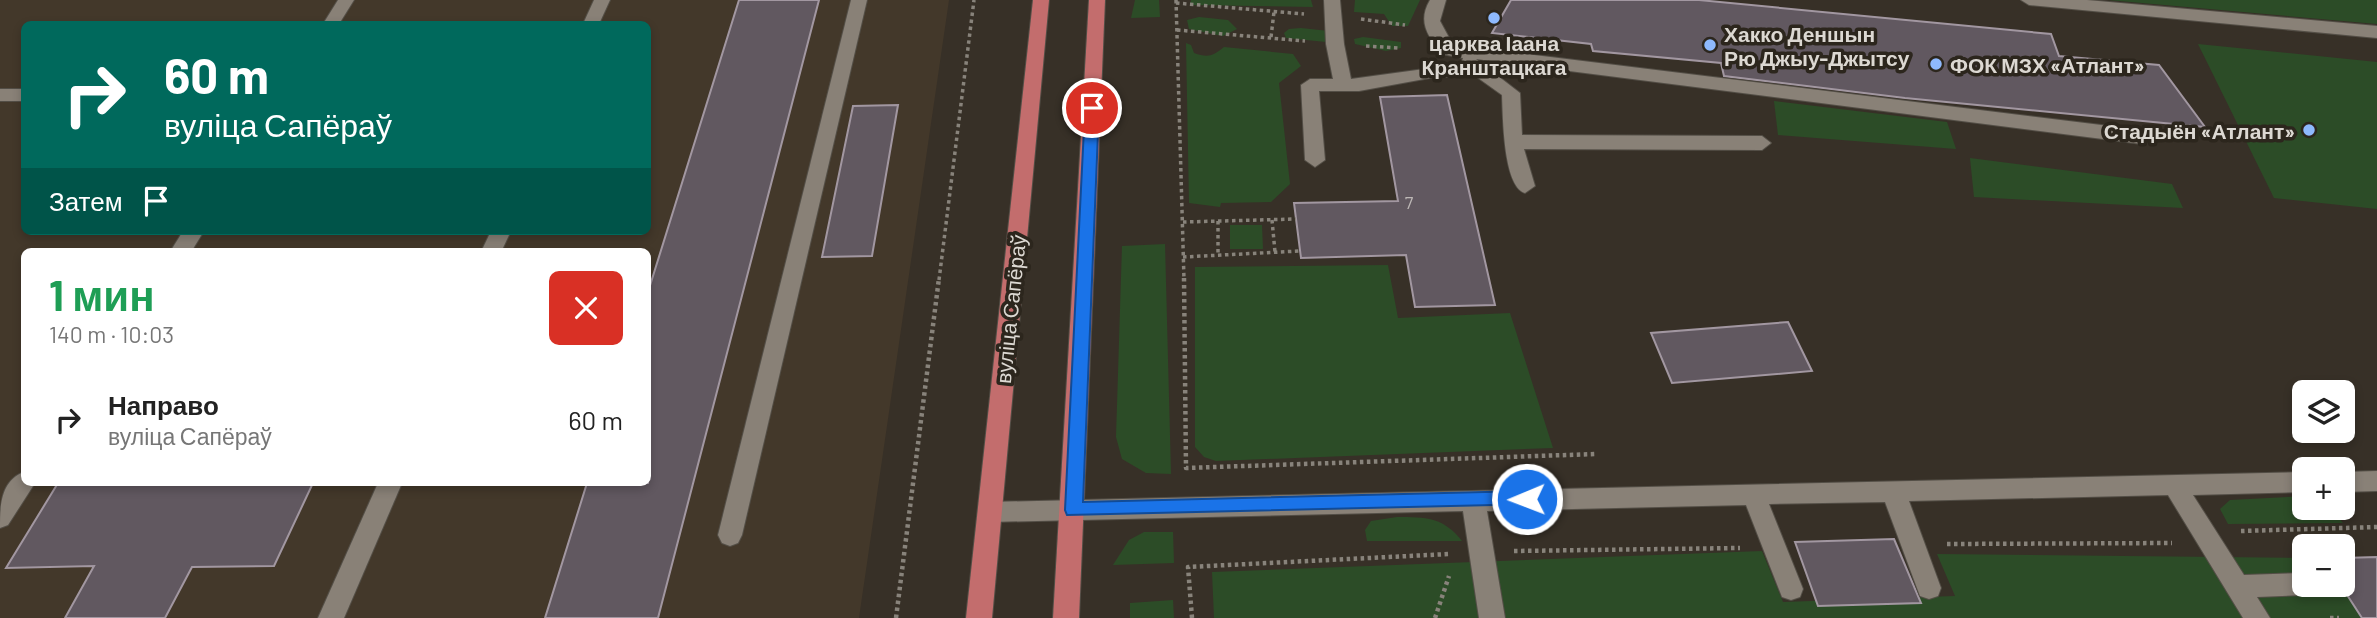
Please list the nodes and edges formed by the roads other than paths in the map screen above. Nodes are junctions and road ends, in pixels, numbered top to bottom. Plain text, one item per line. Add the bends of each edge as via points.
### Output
1 (346, 0) edge
2 (602, 0) edge
3 (859, 0) edge
4 (1041, 0) edge
5 (1097, 0) edge
6 (1332, 0) edge
7 (1438, 0) edge
8 (2029, 0) edge
9 (333, 21) edge
10 (592, 21) edge
11 (2377, 32) edge
12 (1448, 50) junction
13 (1481, 69) junction
14 (1343, 85) junction
15 (0, 95) edge
16 (21, 95) edge
17 (2142, 137) dead end
18 (1513, 142) junction
19 (1762, 143) dead end
20 (1315, 160) dead end
21 (1525, 186) dead end
22 (2355, 481) edge
23 (2377, 481) edge
24 (2292, 482) edge
25 (2174, 485) junction
26 (21, 486) edge
27 (389, 486) edge
28 (1893, 491) junction
29 (1754, 495) junction
30 (1474, 500) junction
31 (1074, 510) junction
32 (990, 512) junction
33 (0, 518) edge
34 (730, 535) dead end
35 (2292, 584) edge
36 (2239, 586) junction
37 (1929, 588) dead end
38 (1791, 589) dead end
39 (331, 618) edge
40 (979, 618) edge
41 (1066, 618) edge
42 (1492, 618) edge
43 (2257, 618) edge

1 - 9 lane
2 - 10 lane
3 - 34 lane
4 - 32 main road, вуліца Сапёраў
5 - 31 main road
6 - 14 lane
7 - 12 lane via 1430,27
8 - 11 lane
12 - 13 lane
12 - 17 lane
13 - 14 lane
13 - 18 lane via 1511,93
14 - 20 lane via 1310,85
15 - 16 lane
18 - 19 lane
18 - 21 lane
22 - 23 lane
24 - 25 lane
25 - 28 lane
25 - 36 lane
26 - 33 lane
27 - 39 lane
28 - 29 lane
28 - 37 lane
29 - 30 lane
29 - 38 lane
30 - 31 lane
30 - 42 lane
31 - 32 lane
31 - 41 main road
32 - 40 main road, вуліца Сапёраў
35 - 36 lane
36 - 43 lane

